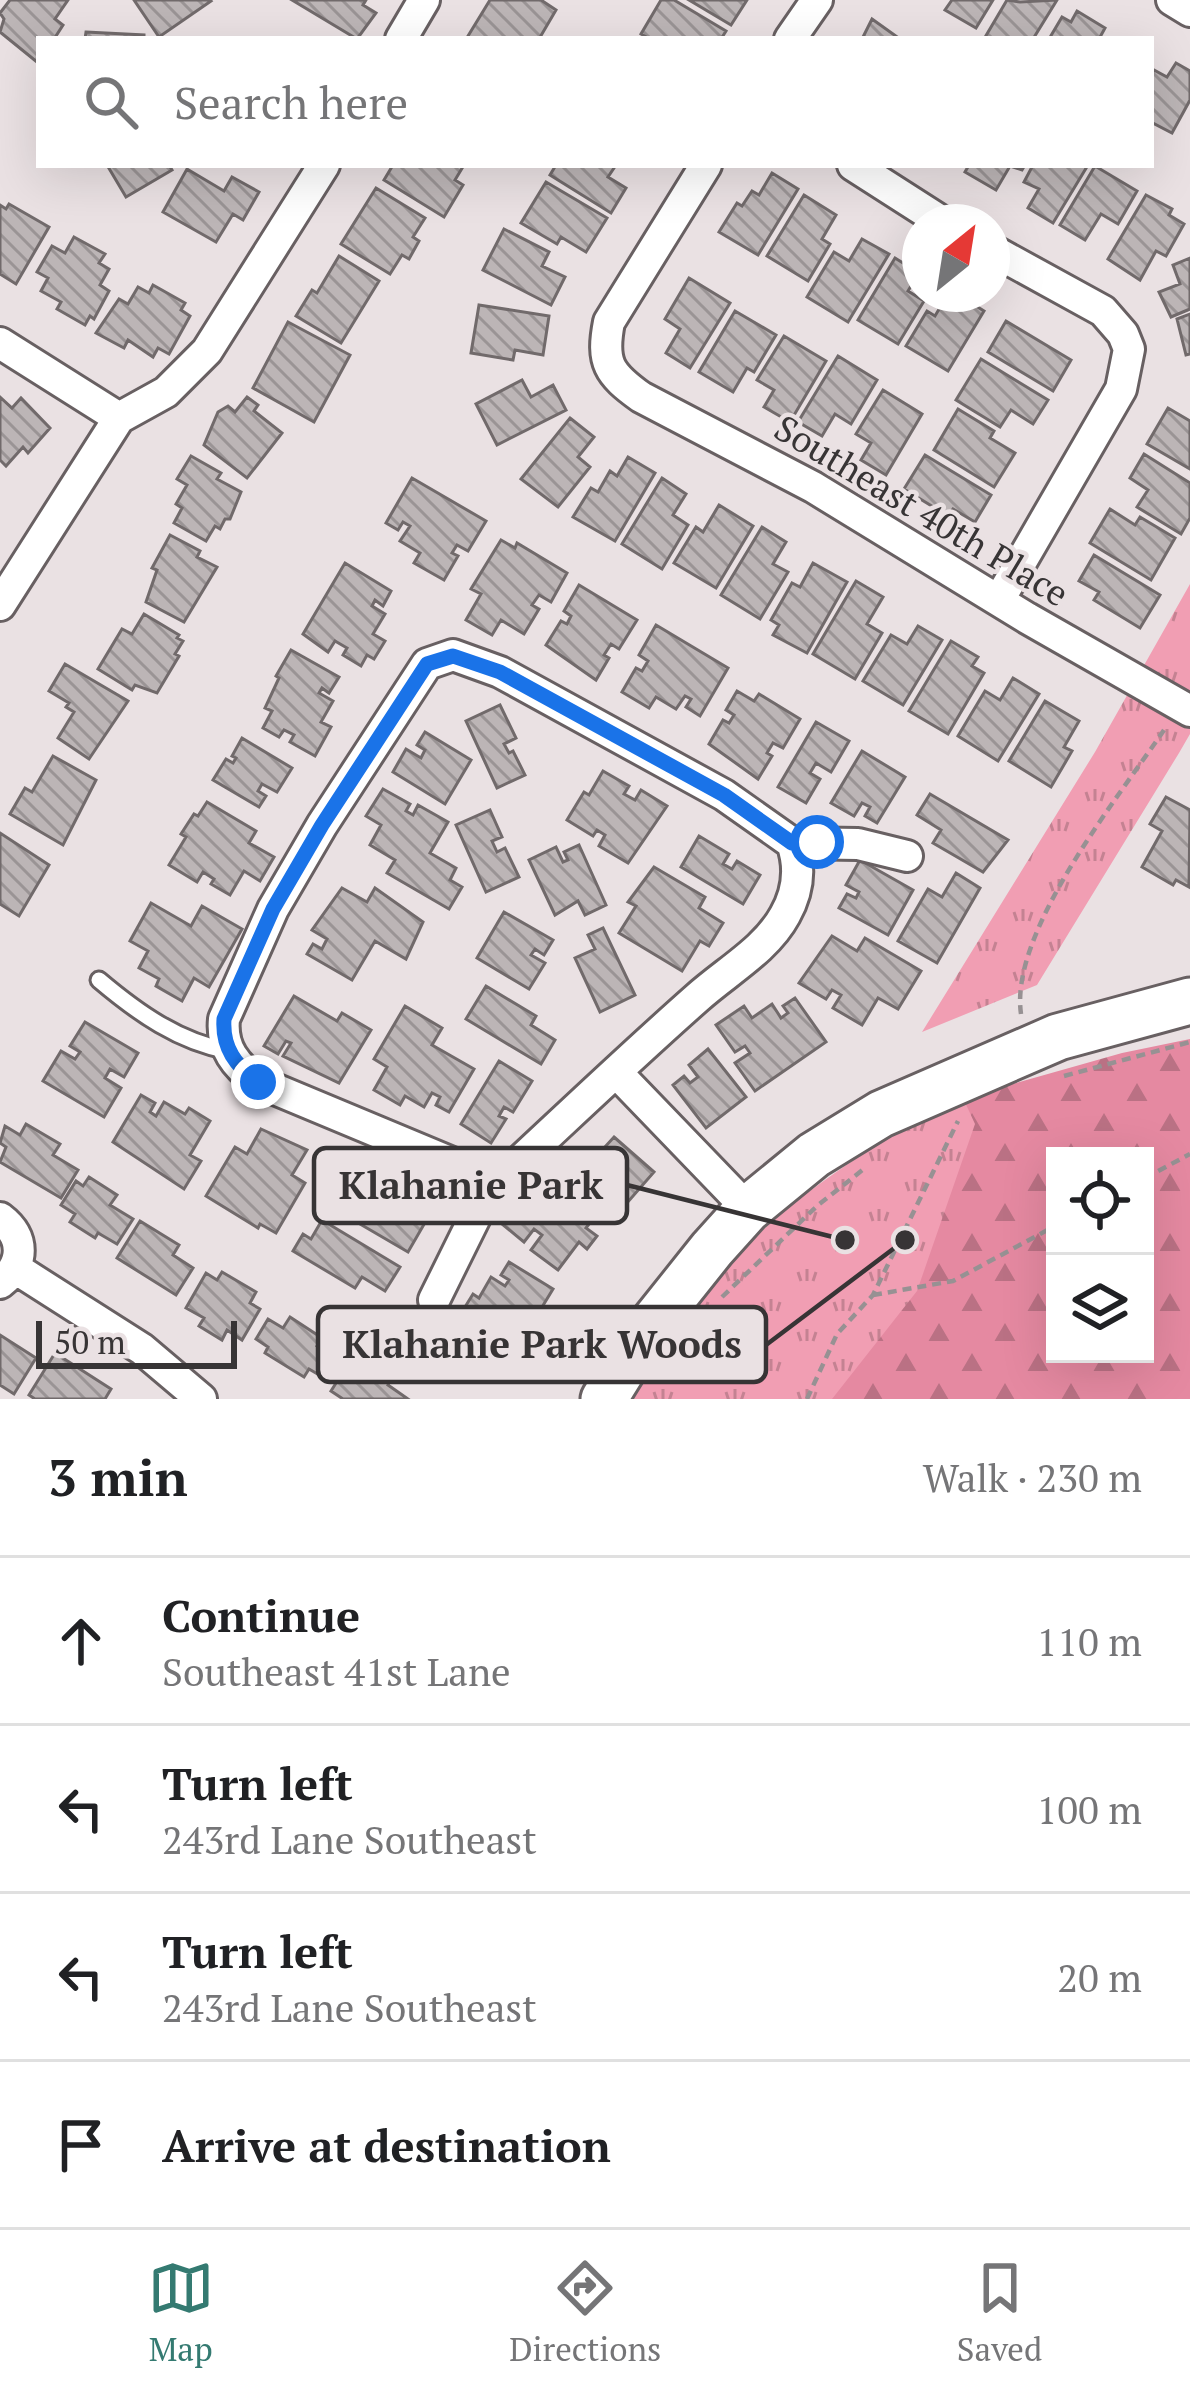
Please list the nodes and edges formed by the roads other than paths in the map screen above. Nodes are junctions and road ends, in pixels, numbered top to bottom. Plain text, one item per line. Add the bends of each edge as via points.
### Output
1 (424, 0) edge
2 (818, 0) edge
3 (1172, 0) edge
4 (1190, 10) edge
5 (403, 36) edge
6 (792, 36) edge
7 (322, 168) edge
8 (704, 168) edge
9 (858, 168) edge
10 (914, 204) edge
11 (1010, 260) edge
12 (0, 343) edge
13 (119, 418) junction
14 (999, 600) junction
15 (0, 604) edge
16 (1190, 711) edge
17 (792, 843) junction
18 (907, 856) dead end
19 (100, 980) dead end
20 (1190, 1001) edge
21 (231, 1056) junction
22 (616, 1072) junction
23 (481, 1175) junction
24 (748, 1210) junction
25 (0, 1218) edge
26 (8, 1275) edge
27 (434, 1300) dead end
28 (201, 1399) edge
29 (604, 1399) edge

1 - 5 street
2 - 6 street
3 - 4 street
7 - 13 street via 207,351 166,392
8 - 14 street, Southeast 40th Place via 609,322 614,377
9 - 10 street
11 - 14 street via 1103,311 1129,349 1120,389
12 - 13 street
13 - 15 street
14 - 16 street, Southeast 40th Place
17 - 18 street via 858,844
17 - 21 street via 695,778 500,672 453,656 427,664 262,931 224,1019
17 - 22 street via 796,886 770,937
19 - 21 lane via 177,1035
20 - 24 street via 1058,1037 880,1114
21 - 23 street via 258,1082
22 - 23 street via 519,1162
22 - 24 street
23 - 27 street via 481,1205
24 - 29 street via 674,1294
25 - 26 street via 19,1244
26 - 28 street via 142,1349

